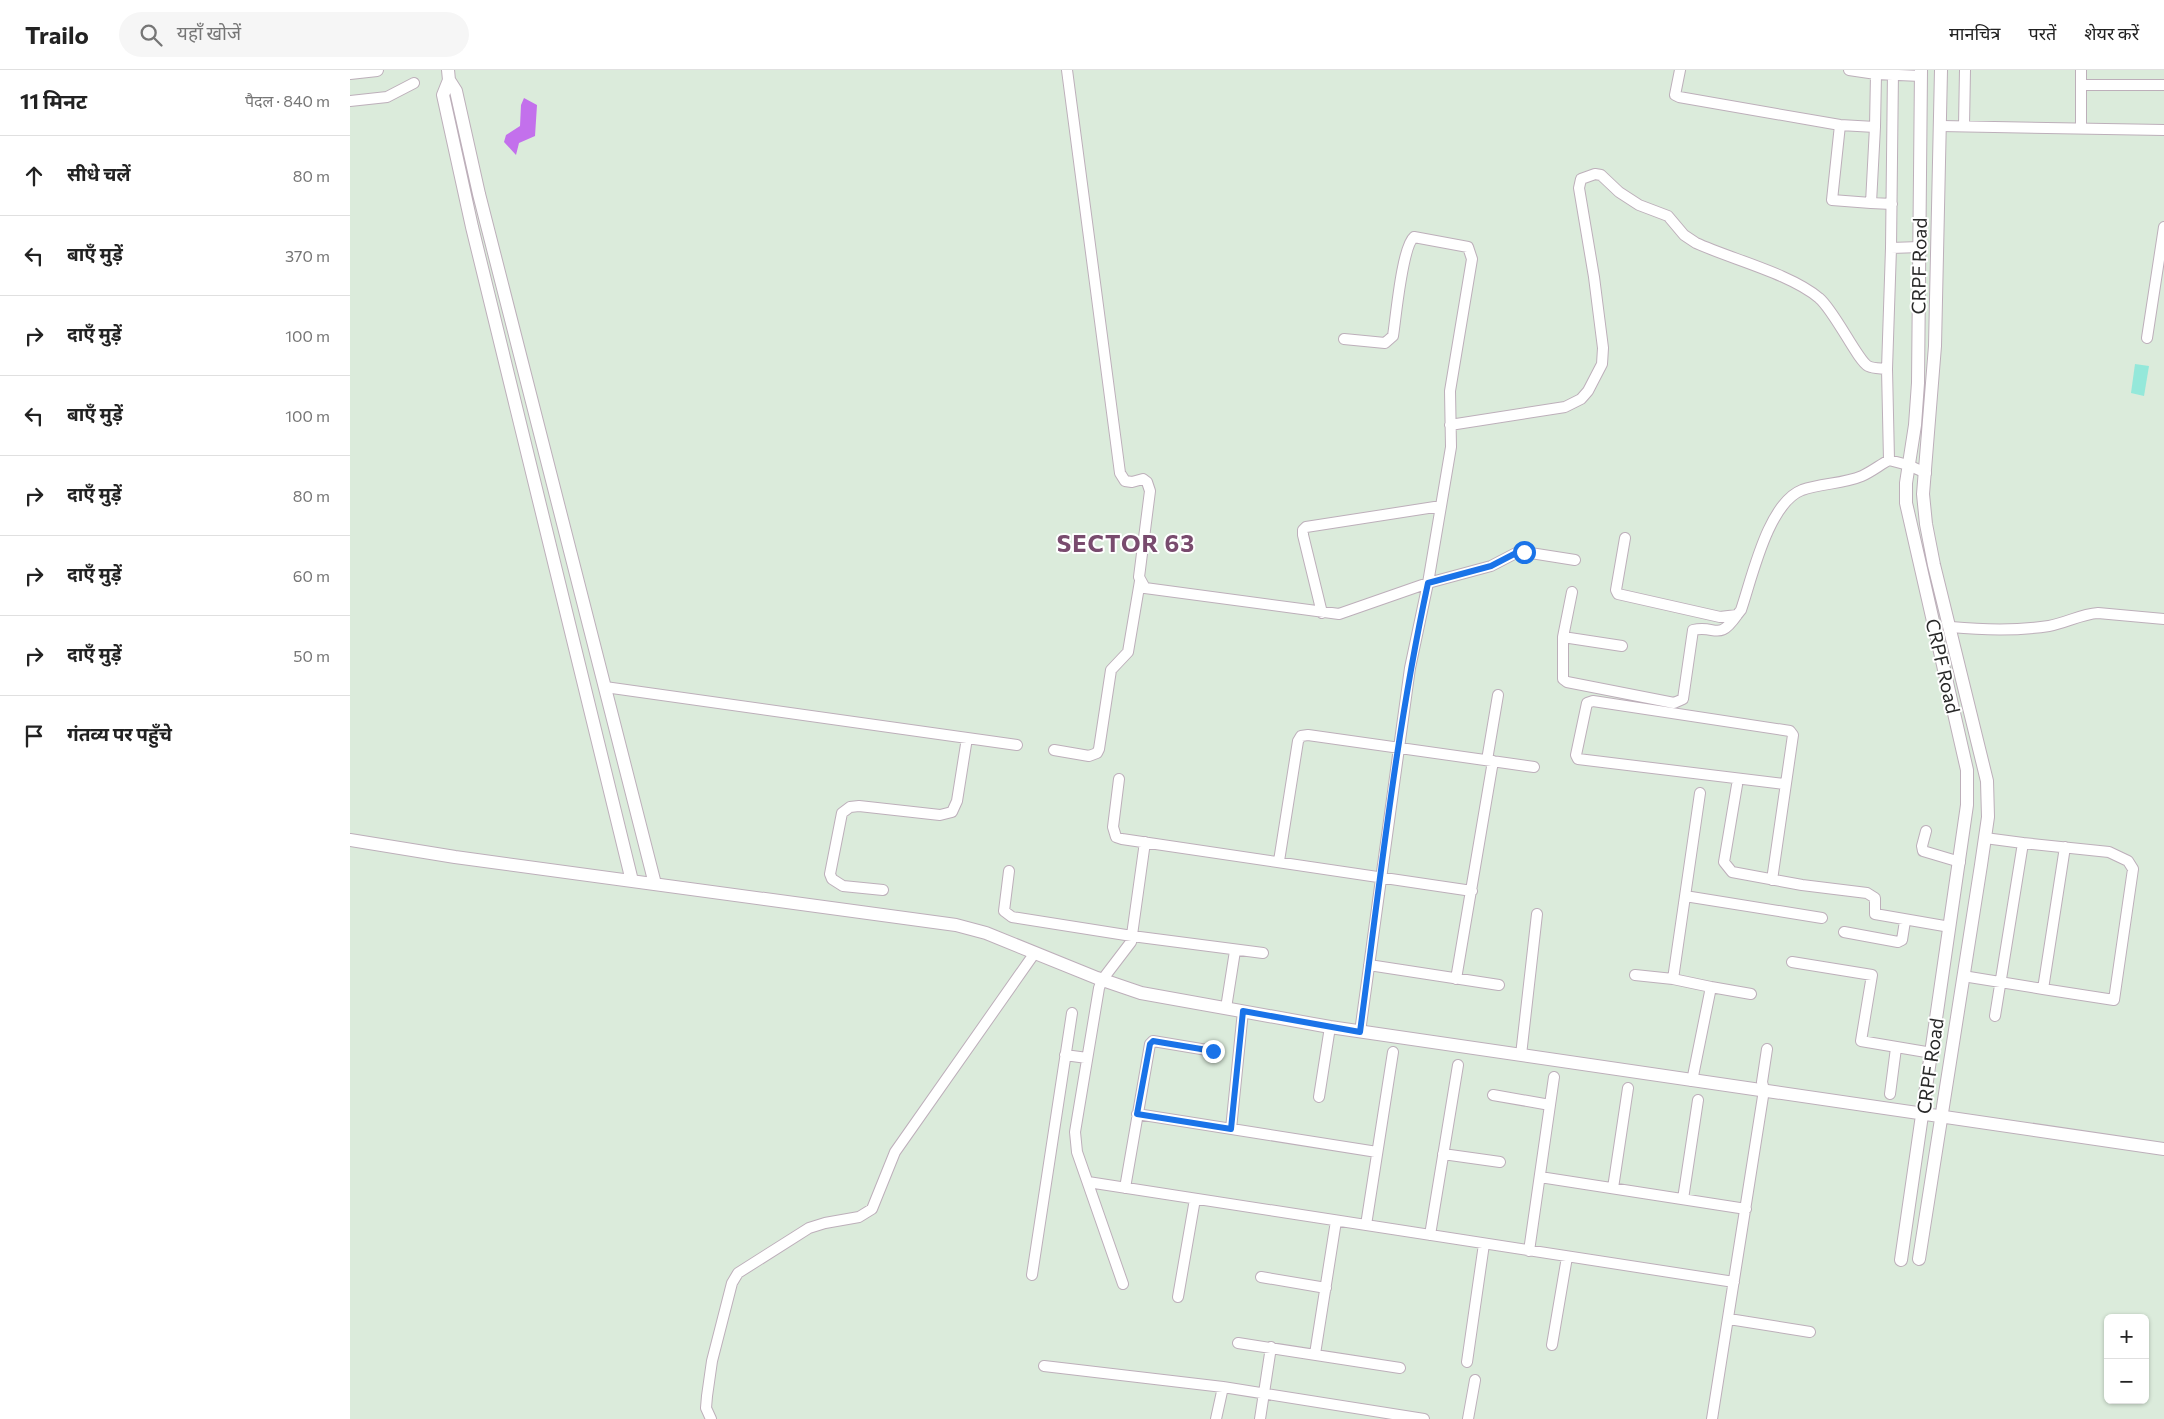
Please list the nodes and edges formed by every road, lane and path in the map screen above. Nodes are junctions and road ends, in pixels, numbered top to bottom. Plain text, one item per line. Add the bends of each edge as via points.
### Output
1 (377, 70) edge
2 (1067, 70) edge
3 (1680, 70) edge
4 (1849, 70) edge
5 (1941, 70) edge
6 (1964, 70) edge
7 (2081, 70) edge
8 (350, 73) edge
9 (1893, 73) edge
10 (1921, 73) edge
11 (1876, 74) junction
12 (448, 75) edge
13 (414, 83) dead end
14 (2081, 85) junction
15 (2164, 85) edge
16 (350, 100) edge
17 (1840, 125) junction
18 (1964, 126) junction
19 (1875, 127) junction
20 (1941, 127) junction
21 (1921, 128) junction
22 (2081, 129) junction
23 (2164, 130) edge
24 (1871, 203) junction
25 (1892, 204) junction
26 (2164, 227) edge
27 (1920, 247) junction
28 (1891, 248) junction
29 (2147, 338) dead end
30 (1344, 339) dead end
31 (1887, 369) junction
32 (1450, 425) junction
33 (1889, 460) junction
34 (1908, 464) junction
35 (1926, 473) junction
36 (1441, 506) junction
37 (1625, 538) dead end
38 (1575, 560) dead end
39 (1140, 581) junction
40 (1428, 583) junction
41 (1572, 592) dead end
42 (1322, 613) junction
43 (1737, 615) junction
44 (2164, 619) edge
45 (1951, 627) junction
46 (1563, 637) junction
47 (1622, 646) dead end
48 (605, 687) junction
49 (1498, 695) dead end
50 (967, 738) junction
51 (1017, 745) dead end
52 (1398, 746) junction
53 (1054, 750) dead end
54 (1490, 760) junction
55 (1534, 767) dead end
56 (1119, 779) dead end
57 (1784, 784) junction
58 (1737, 785) dead end
59 (1700, 793) dead end
60 (1926, 831) dead end
61 (1985, 838) junction
62 (350, 840) edge
63 (1145, 842) junction
64 (2023, 843) junction
65 (2065, 848) junction
66 (1279, 861) junction
67 (1960, 862) junction
68 (1009, 871) dead end
69 (1381, 878) junction
70 (1772, 880) junction
71 (632, 881) junction
72 (655, 884) junction
73 (883, 890) dead end
74 (1472, 891) junction
75 (1685, 896) junction
76 (1536, 914) dead end
77 (1822, 918) dead end
78 (1905, 921) junction
79 (1950, 927) junction
80 (1844, 932) dead end
81 (1132, 936) junction
82 (1235, 950) junction
83 (1263, 953) dead end
84 (1034, 954) junction
85 (1792, 962) dead end
86 (1369, 965) junction
87 (1635, 975) dead end
88 (1963, 976) junction
89 (1456, 979) junction
90 (1673, 979) junction
91 (1102, 980) junction
92 (2000, 982) junction
93 (1499, 985) dead end
94 (1710, 987) junction
95 (2043, 989) junction
96 (1751, 994) dead end
97 (1226, 1008) junction
98 (1243, 1011) junction
99 (1072, 1013) dead end
100 (1994, 1016) dead end
101 (1330, 1027) junction
102 (1360, 1032) junction
103 (1896, 1048) junction
104 (1768, 1049) dead end
105 (1213, 1051) dead end
106 (1393, 1052) dead end
107 (1932, 1053) junction
108 (1065, 1055) junction
109 (1521, 1055) junction
110 (1087, 1058) junction
111 (1458, 1065) dead end
112 (1554, 1077) dead end
113 (1692, 1081) junction
114 (1628, 1088) dead end
115 (1764, 1090) junction
116 (1890, 1094) dead end
117 (1493, 1095) dead end
118 (1319, 1097) dead end
119 (1698, 1100) dead end
120 (1550, 1105) junction
121 (1137, 1114) junction
122 (1923, 1114) junction
123 (1941, 1116) junction
124 (1231, 1129) junction
125 (2164, 1149) edge
126 (1378, 1152) junction
127 (1443, 1154) junction
128 (1500, 1162) dead end
129 (1540, 1177) junction
130 (1088, 1182) junction
131 (1125, 1188) junction
132 (1613, 1188) junction
133 (1195, 1199) junction
134 (1683, 1199) junction
135 (1746, 1209) junction
136 (1336, 1220) junction
137 (1366, 1225) junction
138 (1430, 1235) junction
139 (1484, 1244) junction
140 (1529, 1251) junction
141 (1567, 1257) junction
142 (1919, 1259) dead end
143 (1901, 1260) dead end
144 (1032, 1276) dead end
145 (1262, 1277) dead end
146 (1734, 1282) junction
147 (1123, 1284) dead end
148 (1326, 1288) junction
149 (1178, 1297) dead end
150 (1729, 1319) junction
151 (1810, 1332) dead end
152 (1238, 1343) dead end
153 (1552, 1345) dead end
154 (1271, 1347) junction
155 (1315, 1354) junction
156 (1467, 1362) dead end
157 (1044, 1366) dead end
158 (1400, 1368) dead end
159 (1475, 1380) dead end
160 (1223, 1387) junction
161 (1263, 1394) junction
162 (711, 1419) edge
163 (1216, 1419) edge
164 (1260, 1419) edge
165 (1424, 1419) edge
166 (1468, 1419) edge
167 (1712, 1419) edge

1 - 8 street
2 - 39 street via 1120,473 1125,480 1132,482 1143,479 1150,491
3 - 17 street via 1675,89 1679,98
4 - 11 street
5 - 20 street
6 - 18 street
7 - 14 street
9 - 10 street
9 - 11 street
9 - 25 street
10 - 21 street, CRPF Road
11 - 19 street
12 - 48 street via 456,91 478,194
12 - 71 street via 443,95 472,227
13 - 16 street via 387,97
14 - 15 street
14 - 22 street
17 - 19 street
17 - 24 street via 1832,200
18 - 20 street
18 - 22 street
19 - 24 street
20 - 21 street
20 - 35 street via 1935,346
21 - 27 street, CRPF Road
22 - 23 street
24 - 25 street
25 - 28 street
26 - 29 street
27 - 28 street
27 - 34 street, CRPF Road via 1918,383
28 - 31 street
30 - 32 street via 1385,343 1393,336 1404,259 1414,237 1468,247 1472,259 1450,391
31 - 32 street via 1865,364 1826,305 1813,293 1787,279 1696,243 1684,235 1668,216 1639,205 1601,175 1595,174 1584,177 1580,188 1603,348 1602,364 1596,377 1582,398 1565,407
31 - 33 street
32 - 36 street via 1451,447
33 - 34 street
33 - 43 street via 1862,476 1801,491 1791,497 1765,535 1742,610
34 - 35 street
34 - 67 street, CRPF Road via 1906,503 1909,523 1967,770 1967,804
35 - 45 street via 1923,494 1926,524
36 - 40 street
36 - 42 street via 1306,527 1303,530
37 - 43 street via 1618,594 1720,617
38 - 40 street via 1516,553 1491,566
39 - 42 street via 1150,590
39 - 53 street via 1128,652 1111,670 1099,750 1089,756
40 - 42 street via 1348,612
40 - 52 street
41 - 46 street
43 - 46 street via 1723,630 1693,630 1683,699 1674,703 1567,682 1562,679
44 - 45 street via 2098,613 2049,626 1984,630
45 - 61 street via 1987,781 1989,801
46 - 47 street
48 - 50 street
48 - 72 street
49 - 54 street
50 - 51 street
50 - 73 street via 957,801 952,812 940,815 859,806 850,807 842,813 830,874 832,879 843,886
52 - 54 street
52 - 66 street via 1301,736
52 - 69 street
54 - 55 street
54 - 74 street
56 - 63 street via 1113,833 1122,839
57 - 57 street via 1793,735 1786,729 1593,701 1585,708 1576,755 1582,760
57 - 70 street
58 - 70 street via 1724,862 1738,874
59 - 75 street
60 - 67 street via 1923,851
61 - 64 street
61 - 88 street
62 - 71 street
63 - 66 street
63 - 81 street
64 - 65 street
64 - 92 street
65 - 95 street
65 - 95 street via 2120,856 2133,870 2132,887 2114,1000
66 - 69 street
67 - 79 street, CRPF Road
68 - 81 street via 1004,906 1007,915
69 - 74 street
69 - 86 street
70 - 78 street via 1868,893 1875,898 1874,914
71 - 72 street
72 - 84 street via 956,925 986,933
74 - 89 street
75 - 77 street
75 - 90 street
76 - 109 street
78 - 79 street
78 - 80 street via 1902,940 1898,942
79 - 107 street, CRPF Road
81 - 82 street
81 - 91 street via 1128,948
82 - 83 street
82 - 97 street
84 - 91 street
84 - 162 street via 896,1152 872,1209 864,1216 809,1228 735,1277 712,1361 706,1404
85 - 103 street via 1872,975 1861,1041
86 - 89 street
86 - 102 street
87 - 90 street
88 - 92 street
88 - 123 street
89 - 93 street
90 - 94 street
91 - 97 street via 1141,993
91 - 110 street
92 - 95 street
92 - 100 street
94 - 96 street
94 - 113 street
97 - 98 street
98 - 101 street
98 - 124 street
99 - 108 street
101 - 102 street
101 - 118 street
102 - 109 street
103 - 107 street
103 - 116 street
104 - 115 street via 1762,1082
105 - 121 street via 1153,1041
106 - 126 street
107 - 122 street, CRPF Road
108 - 110 street
108 - 144 street
109 - 113 street
110 - 130 street via 1075,1142
111 - 127 street
112 - 120 street
113 - 115 street
114 - 132 street
115 - 122 street
115 - 135 street
117 - 120 street
119 - 134 street
120 - 129 street
121 - 124 street
121 - 131 street
122 - 123 street
122 - 143 street, CRPF Road
123 - 125 street
123 - 142 street
124 - 126 street
126 - 137 street
127 - 128 street
127 - 138 street
129 - 132 street
129 - 140 street
130 - 131 street
130 - 147 street
131 - 133 street
132 - 134 street
133 - 136 street
133 - 149 street
134 - 135 street
135 - 146 street
136 - 137 street
136 - 148 street
137 - 138 street
138 - 139 street
139 - 140 street
139 - 156 street
140 - 141 street
141 - 146 street
141 - 153 street
145 - 148 street
146 - 150 street
148 - 155 street
150 - 151 street
150 - 167 street
152 - 154 street
154 - 155 street
154 - 161 street
155 - 158 street
157 - 160 street
159 - 166 street
160 - 161 street
160 - 163 street
161 - 164 street
161 - 165 street

